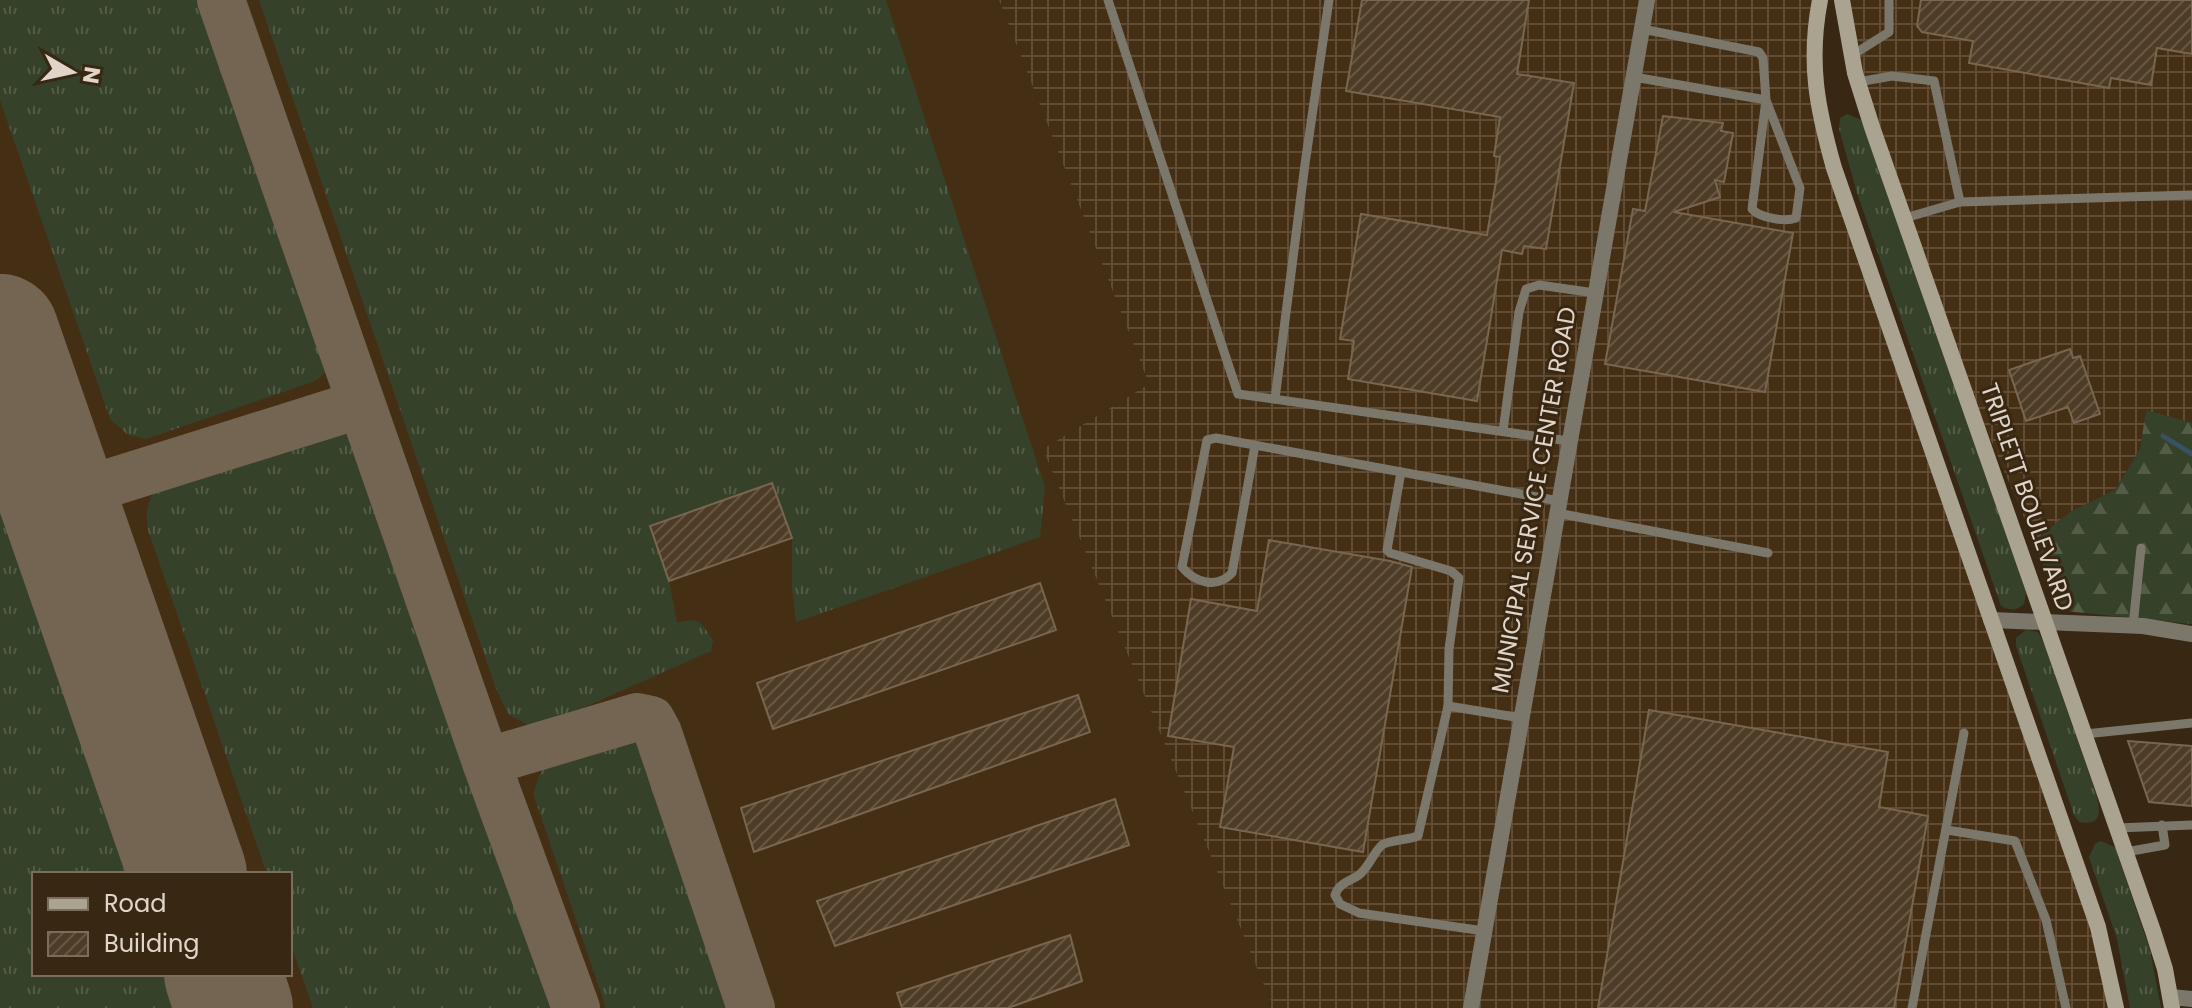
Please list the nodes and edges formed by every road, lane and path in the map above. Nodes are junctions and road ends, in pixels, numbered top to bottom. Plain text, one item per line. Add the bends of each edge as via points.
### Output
1 (1108, 0) edge
2 (1329, 0) edge
3 (1647, 0) edge
4 (1820, 0) edge
5 (1842, 0) edge
6 (1889, 0) edge
7 (1642, 29) junction
8 (1851, 56) junction
9 (1634, 77) junction
10 (1858, 82) junction
11 (1766, 100) junction
12 (2192, 195) edge
13 (1960, 202) junction
14 (1905, 218) junction
15 (1595, 293) junction
16 (1275, 399) junction
17 (1503, 431) junction
18 (1569, 441) junction
19 (1255, 445) junction
20 (1401, 472) junction
21 (1558, 507) junction
22 (2141, 548) dead end
23 (1768, 553) dead end
24 (1991, 620) junction
25 (2044, 621) junction
26 (2133, 626) junction
27 (2192, 634) edge
28 (1448, 706) junction
29 (1521, 718) junction
30 (2192, 723) edge
31 (1964, 733) dead end
32 (2085, 734) junction
33 (2162, 825) junction
34 (2192, 825) edge
35 (2117, 828) junction
36 (1947, 830) junction
37 (2126, 852) junction
38 (1484, 931) junction
39 (2192, 999) edge
40 (2172, 1002) edge
41 (1471, 1008) edge
42 (1912, 1008) edge
43 (2066, 1008) edge
44 (2116, 1008) edge

1 - 16 lane via 1238,394
2 - 16 lane
3 - 7 street, MUNICIPAL SERVICE CENTER ROAD
4 - 24 main road via 1814,58 1834,168
5 - 8 main road, TRIPLETT BOULEVARD
6 - 8 lane via 1889,32
7 - 9 street, MUNICIPAL SERVICE CENTER ROAD
7 - 11 lane via 1755,49 1763,58
8 - 10 main road, TRIPLETT BOULEVARD
9 - 11 lane
9 - 15 street, MUNICIPAL SERVICE CENTER ROAD
10 - 13 lane via 1892,76 1934,81
10 - 14 main road, TRIPLETT BOULEVARD
11 - 11 lane via 1800,188 1794,220 1752,209
12 - 13 lane
13 - 14 lane
14 - 25 main road, TRIPLETT BOULEVARD
15 - 17 lane via 1539,285 1526,289
15 - 18 street, MUNICIPAL SERVICE CENTER ROAD
16 - 17 lane
17 - 18 lane
18 - 21 street, MUNICIPAL SERVICE CENTER ROAD
19 - 19 lane via 1207,440 1182,567 1190,576 1213,583 1232,573
19 - 20 lane
20 - 21 lane
20 - 28 lane via 1387,550 1459,578
21 - 23 lane
21 - 29 street, MUNICIPAL SERVICE CENTER ROAD
22 - 26 lane
24 - 25 street
24 - 44 main road via 2098,927
25 - 26 street
25 - 32 main road, TRIPLETT BOULEVARD
26 - 27 street
28 - 29 lane
28 - 38 lane via 1418,836 1381,845 1367,867 1335,895 1340,904 1359,913
29 - 38 street, MUNICIPAL SERVICE CENTER ROAD
30 - 32 lane
31 - 36 lane
32 - 35 main road, TRIPLETT BOULEVARD
33 - 34 lane
33 - 35 lane
33 - 37 lane via 2165,845
35 - 37 main road, TRIPLETT BOULEVARD
36 - 42 lane
36 - 43 lane via 2015,841 2046,920
37 - 40 main road, TRIPLETT BOULEVARD
38 - 41 street, MUNICIPAL SERVICE CENTER ROAD
39 - 40 street

